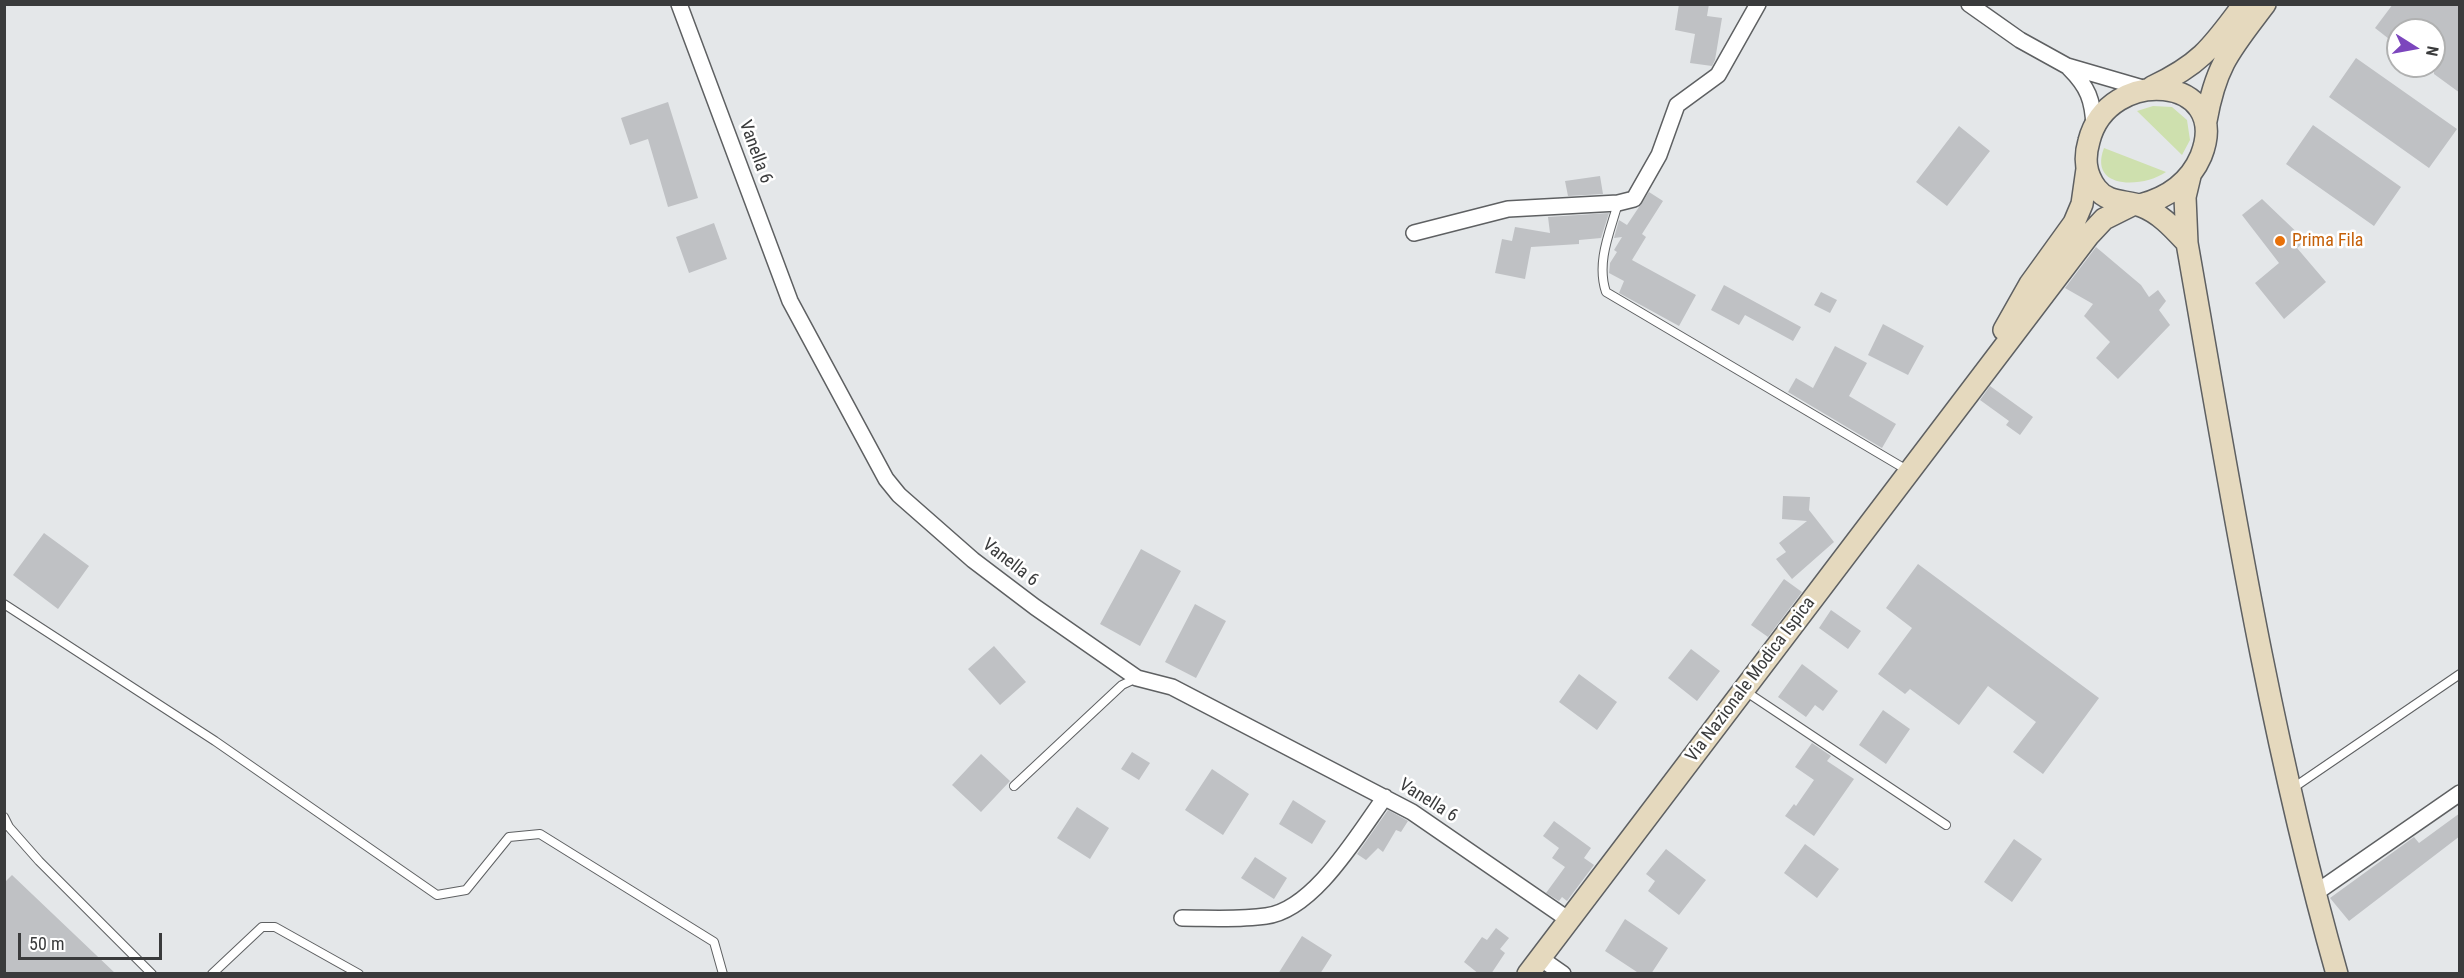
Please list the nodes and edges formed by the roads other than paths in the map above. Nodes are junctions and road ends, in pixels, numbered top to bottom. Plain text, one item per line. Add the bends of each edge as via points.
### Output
1 (679, 4) edge
2 (1758, 4) edge
3 (1969, 4) edge
4 (2244, 4) edge
5 (2265, 4) edge
6 (2067, 66) junction
7 (2149, 88) junction
8 (2206, 121) junction
9 (2094, 127) junction
10 (2087, 169) junction
11 (2190, 176) junction
12 (1618, 202) junction
13 (2136, 205) junction
14 (1414, 233) dead end
15 (2187, 243) junction
16 (1972, 385) junction
17 (1908, 471) junction
18 (4, 604) edge
19 (2460, 674) edge
20 (1137, 678) junction
21 (1743, 690) junction
22 (1014, 786) dead end
23 (2289, 790) junction
24 (2460, 793) edge
25 (1385, 797) junction
26 (4, 817) edge
27 (1946, 825) dead end
28 (2314, 894) junction
29 (1182, 918) dead end
30 (1569, 920) junction
31 (1534, 966) edge
32 (152, 974) edge
33 (212, 974) edge
34 (359, 974) edge
35 (723, 974) edge
36 (1563, 974) edge
37 (2337, 974) edge

1 - 20 street, Vanella 6 via 790,302 886,479 973,560
2 - 12 street via 1718,75 1677,105 1659,155 1634,199
3 - 6 street via 2020,40
4 - 7 main road via 2193,66
5 - 8 main road via 2223,60 2213,82
6 - 7 street
6 - 9 street via 2086,84
7 - 8 main road via 2182,93 2196,104
7 - 9 main road via 2106,109
8 - 11 main road via 2204,149
9 - 10 main road via 2086,153
10 - 13 main road via 2098,191
10 - 16 main road via 2082,204 2074,223 2030,284
11 - 13 main road via 2167,194
11 - 15 main road via 2185,197
12 - 14 street via 1508,209
12 - 17 lane via 1603,256 1601,277 1606,292
13 - 15 main road via 2164,219
13 - 16 main road via 2104,219 2089,235 1990,368
15 - 23 main road via 2244,572
16 - 17 main road, Via Nazionale Modica Ispica
17 - 21 main road, Via Nazionale Modica Ispica
18 - 35 lane via 215,741 437,895 466,890 509,837 540,834 714,942
19 - 23 lane
20 - 22 lane via 1122,685
20 - 25 street, Vanella 6 via 1172,687
21 - 27 lane
21 - 30 main road, Via Nazionale Modica Ispica
23 - 28 main road
24 - 28 street
25 - 29 street via 1331,870 1285,910 1267,916
25 - 30 street, Vanella 6
26 - 32 lane via 39,861
28 - 37 main road
30 - 31 main road, Via Nazionale Modica Ispica
31 - 36 street
33 - 34 lane via 262,927 275,927

